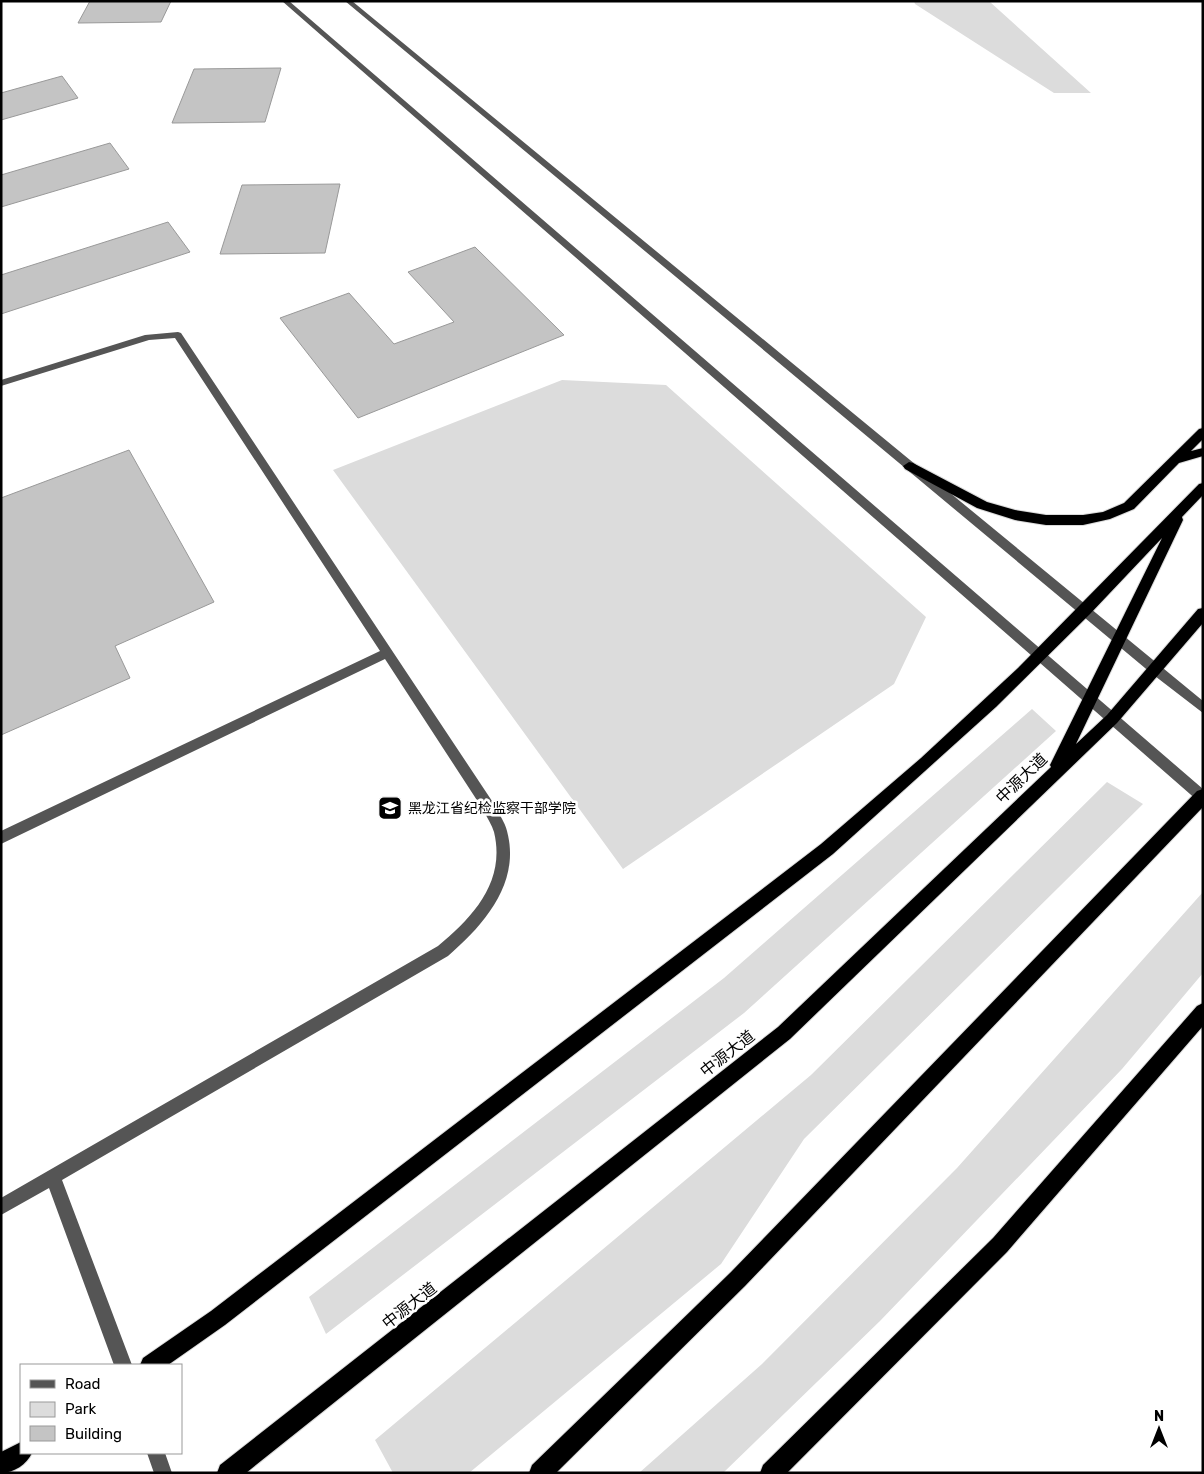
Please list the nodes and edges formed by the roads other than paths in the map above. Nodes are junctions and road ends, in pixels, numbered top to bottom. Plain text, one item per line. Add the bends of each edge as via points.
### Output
1 (285, 1) edge
2 (348, 1) edge
3 (1, 383) edge
4 (1203, 432) edge
5 (1203, 452) edge
6 (1177, 460) junction
7 (909, 466) junction
8 (1203, 487) edge
9 (1184, 506) junction
10 (1085, 611) junction
11 (1203, 613) edge
12 (1119, 640) junction
13 (387, 653) junction
14 (1040, 654) junction
15 (1155, 670) junction
16 (1090, 699) junction
17 (1203, 708) edge
18 (1112, 719) junction
19 (1053, 775) junction
20 (1203, 796) edge
21 (1, 838) edge
22 (1203, 1012) edge
23 (53, 1177) junction
24 (1, 1207) edge
25 (122, 1364) edge
26 (151, 1364) edge
27 (20, 1453) edge
28 (156, 1454) edge
29 (1, 1464) edge
30 (163, 1473) edge
31 (228, 1473) edge
32 (540, 1473) edge
33 (771, 1473) edge

1 - 14 street
2 - 7 street
3 - 13 street via 148,336 178,335
4 - 6 highway
5 - 6 highway
6 - 7 highway via 1130,506 1083,520 1046,520 982,505
7 - 10 street
8 - 9 highway
9 - 10 highway
9 - 12 highway
10 - 12 street
10 - 14 highway
11 - 15 highway, 中源大道
12 - 15 street
12 - 16 highway
13 - 21 street
13 - 23 street via 489,808 500,832 501,878 494,897 465,933 442,951
14 - 16 street
14 - 26 highway via 913,775 827,849 218,1318
15 - 17 street
15 - 18 highway, 中源大道
16 - 18 street
16 - 19 highway
18 - 19 highway, 中源大道
18 - 20 street
19 - 31 highway, 中源大道 via 784,1033
20 - 32 highway via 738,1279
22 - 33 highway via 1000,1245
23 - 24 street
23 - 25 street
27 - 29 highway
28 - 30 street

